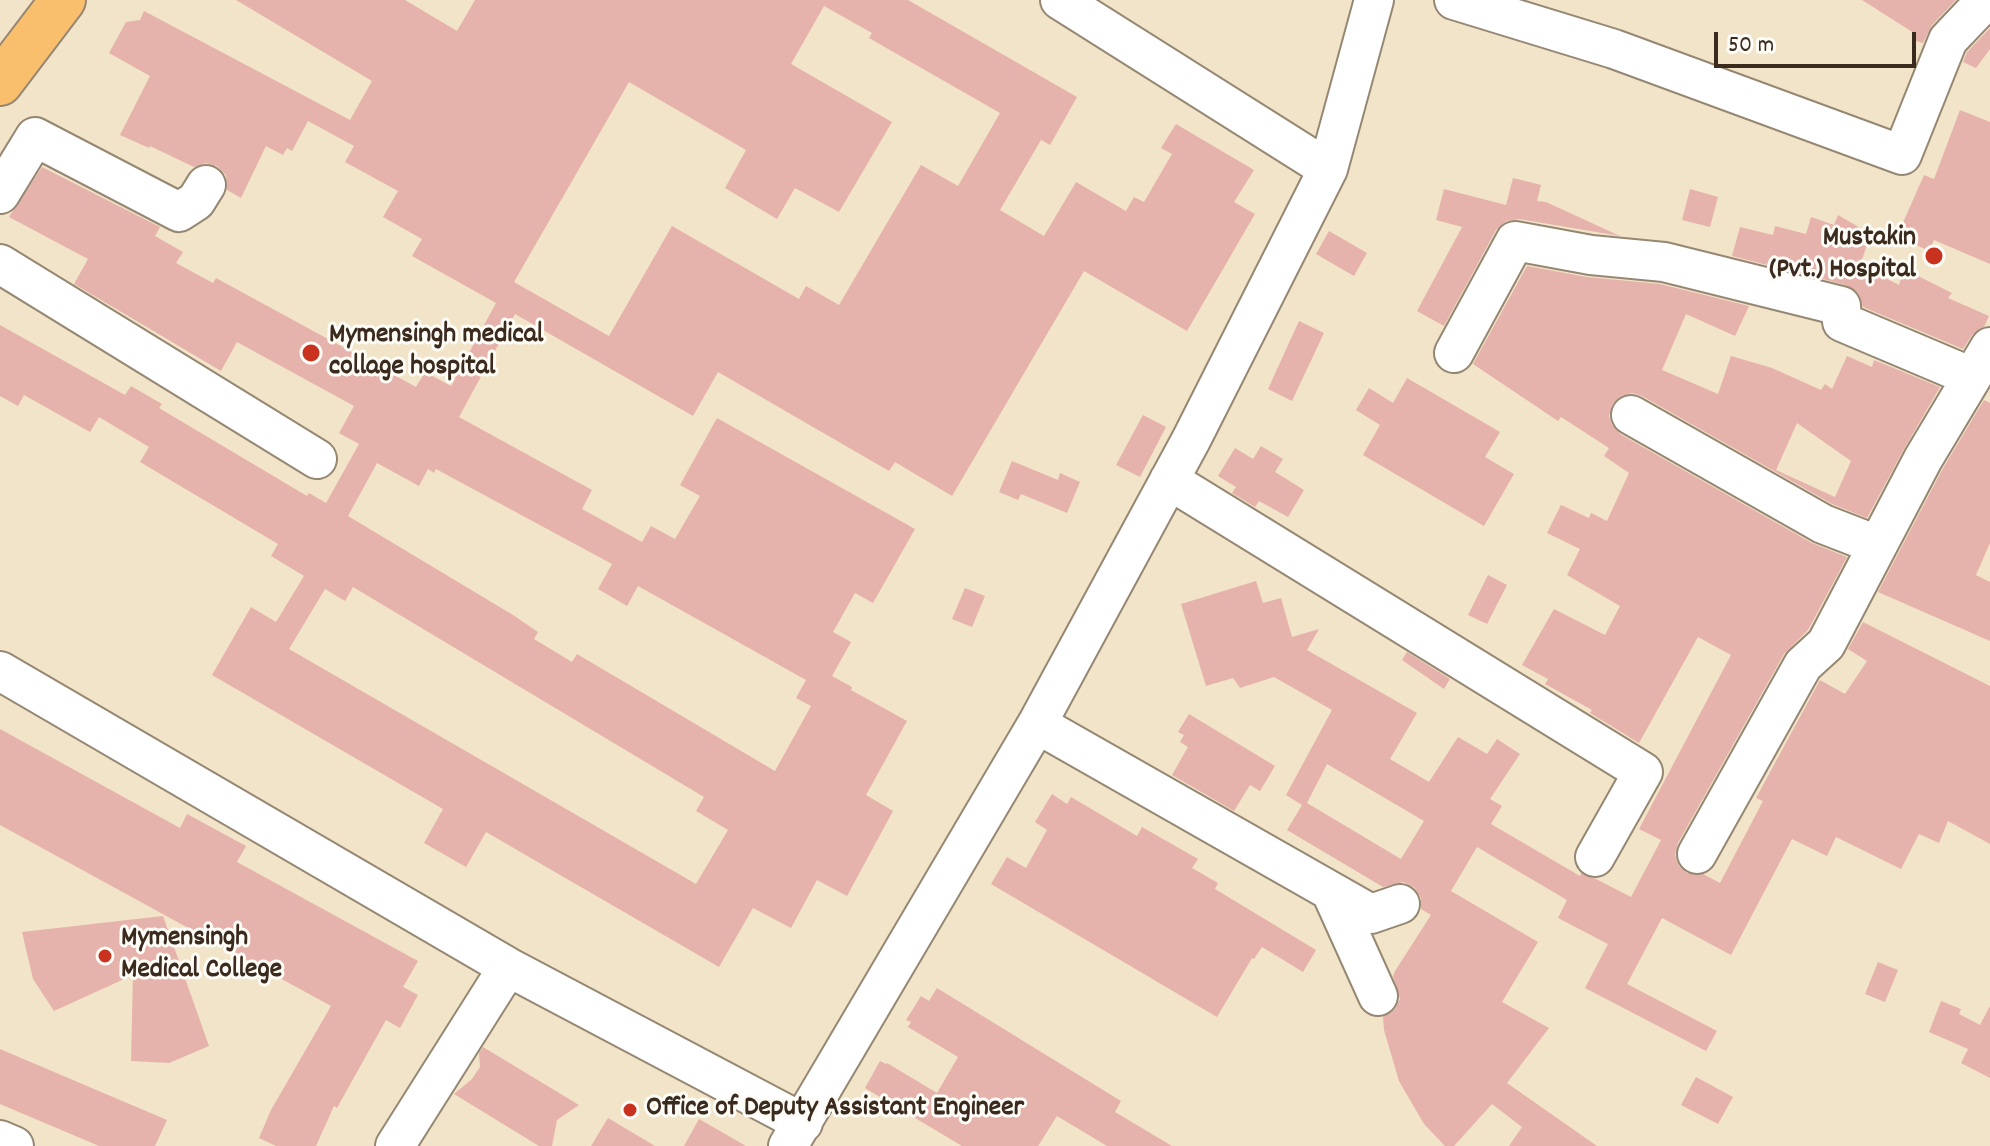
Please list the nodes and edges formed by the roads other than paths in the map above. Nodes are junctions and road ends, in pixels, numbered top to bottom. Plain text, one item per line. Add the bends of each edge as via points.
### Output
1 (63, 0) edge
2 (1060, 0) edge
3 (1374, 0) edge
4 (1454, 0) edge
5 (1986, 0) edge
6 (0, 83) edge
7 (1328, 169) junction
8 (206, 185) dead end
9 (0, 194) edge
10 (0, 264) edge
11 (1454, 353) dead end
12 (1981, 362) edge
13 (1631, 415) dead end
14 (317, 459) dead end
15 (1169, 480) junction
16 (1877, 545) junction
17 (0, 671) edge
18 (1037, 724) junction
19 (1697, 854) dead end
20 (1595, 857) dead end
21 (1331, 892) junction
22 (1400, 904) dead end
23 (508, 967) junction
24 (1378, 996) dead end
25 (795, 1134) edge
26 (0, 1140) edge
27 (14, 1146) edge
28 (395, 1146) edge

1 - 6 main road
2 - 7 street
3 - 7 street
4 - 5 street via 1614,49 1902,155 1948,40
7 - 15 street
8 - 9 street via 196,201 179,212 35,137
10 - 14 street
11 - 12 street via 1515,241 1664,262 1841,306 1842,322
12 - 16 street
13 - 16 street via 1823,524
15 - 18 street
15 - 20 street via 1643,772
16 - 19 street via 1826,644 1803,665
17 - 23 street
18 - 21 street
18 - 25 street
21 - 22 street via 1371,914
21 - 24 street
23 - 25 street
23 - 28 street
26 - 27 street

